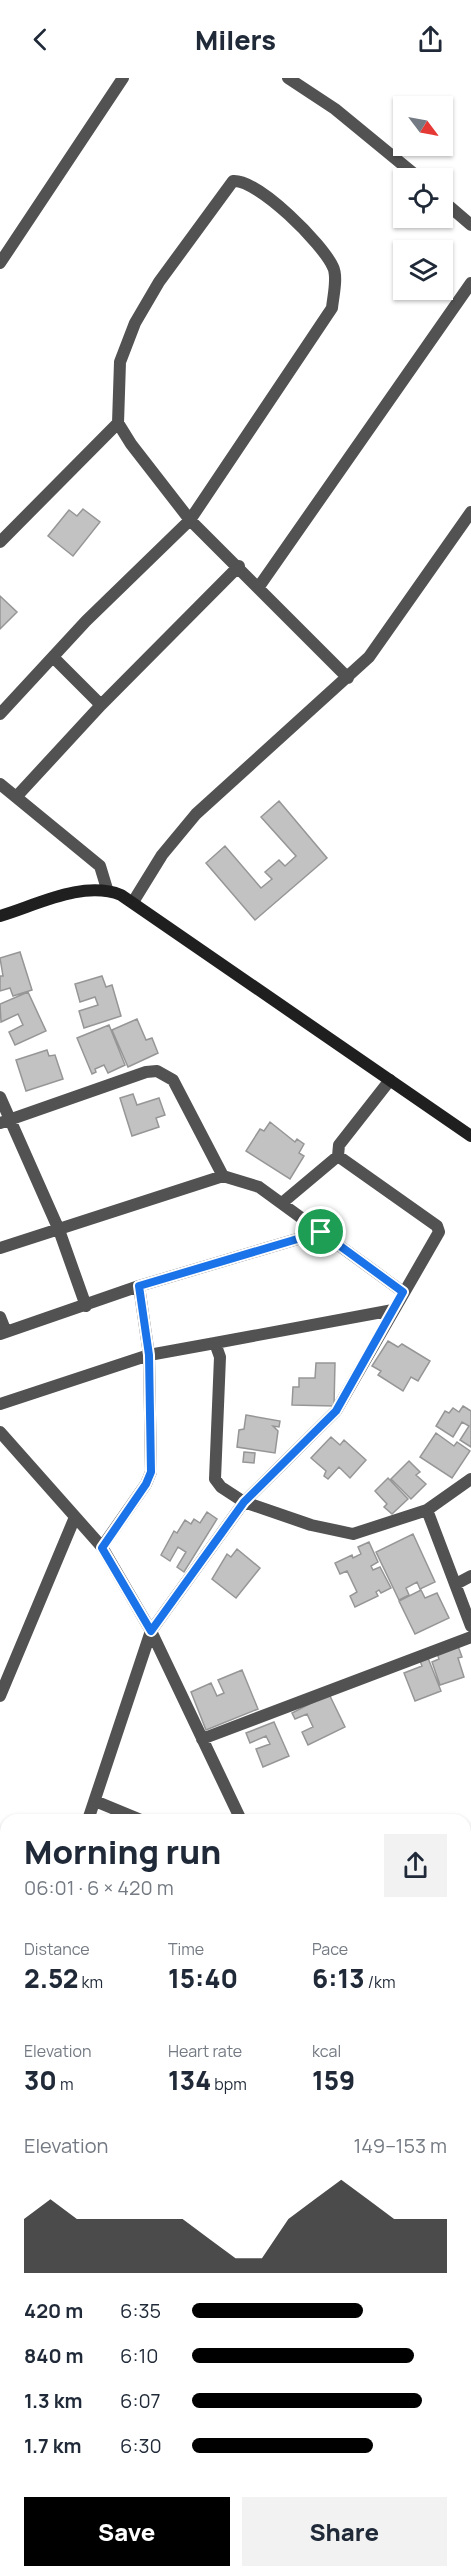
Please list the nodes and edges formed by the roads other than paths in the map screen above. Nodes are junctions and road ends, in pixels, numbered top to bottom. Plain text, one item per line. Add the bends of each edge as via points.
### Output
1 (123, 78) edge
2 (288, 78) edge
3 (407, 168) edge
4 (453, 209) edge
5 (471, 225) edge
6 (0, 263) edge
7 (471, 283) edge
8 (118, 423) junction
9 (471, 512) edge
10 (190, 520) junction
11 (0, 542) edge
12 (239, 566) junction
13 (258, 588) junction
14 (52, 657) junction
15 (348, 678) junction
16 (101, 705) junction
17 (0, 714) edge
18 (0, 784) edge
19 (17, 796) junction
20 (107, 889) junction
21 (133, 902) junction
22 (0, 916) edge
23 (390, 1080) junction
24 (0, 1097) edge
25 (4, 1122) edge
26 (471, 1136) edge
27 (338, 1156) junction
28 (224, 1176) junction
29 (282, 1203) junction
30 (59, 1230) junction
31 (321, 1232) junction
32 (0, 1248) edge
33 (139, 1286) junction
34 (403, 1292) junction
35 (86, 1306) junction
36 (393, 1310) junction
37 (0, 1317) edge
38 (3, 1333) edge
39 (215, 1343) junction
40 (149, 1355) junction
41 (0, 1404) edge
42 (0, 1432) edge
43 (471, 1479) edge
44 (244, 1502) junction
45 (427, 1510) junction
46 (75, 1517) junction
47 (102, 1548) junction
48 (471, 1576) edge
49 (456, 1584) junction
50 (471, 1626) edge
51 (151, 1631) junction
52 (471, 1637) edge
53 (0, 1696) edge
54 (202, 1739) junction
55 (95, 1800) junction
56 (90, 1814) edge
57 (127, 1814) edge
58 (238, 1814) edge

1 - 6 street
2 - 3 street
4 - 5 street
7 - 13 street
8 - 10 street
8 - 10 street via 120,362 135,322 228,186 233,181 246,183 291,217 327,256 335,271 332,308
8 - 11 street
9 - 15 street via 388,633
10 - 12 street
10 - 14 street
12 - 13 street
12 - 16 street
13 - 15 street
14 - 16 street
14 - 17 street
15 - 21 street via 196,814 162,855
16 - 19 street
18 - 19 street
19 - 20 street via 100,866
20 - 21 street
20 - 22 street via 73,893
21 - 23 street
23 - 26 street
23 - 27 street via 339,1145
24 - 25 street
25 - 28 street via 94,1088 157,1071 173,1080
25 - 30 street
27 - 29 street
27 - 34 street via 439,1228
28 - 29 street via 259,1187
28 - 30 street
29 - 31 street
30 - 32 street
30 - 35 street
31 - 33 street
31 - 34 street
33 - 35 street
33 - 40 street
34 - 36 street
35 - 38 street
36 - 39 street
36 - 44 street via 336,1411
37 - 38 street
39 - 40 street
39 - 44 street via 220,1357 215,1479
40 - 41 street
40 - 47 street via 151,1472
42 - 46 street
43 - 45 street
44 - 45 street via 311,1525 353,1534
44 - 51 street
45 - 49 street
46 - 47 street
46 - 53 street
47 - 51 street
48 - 49 street
49 - 50 street
51 - 54 street
51 - 55 street
52 - 54 street
54 - 58 street
55 - 56 street
55 - 57 street

